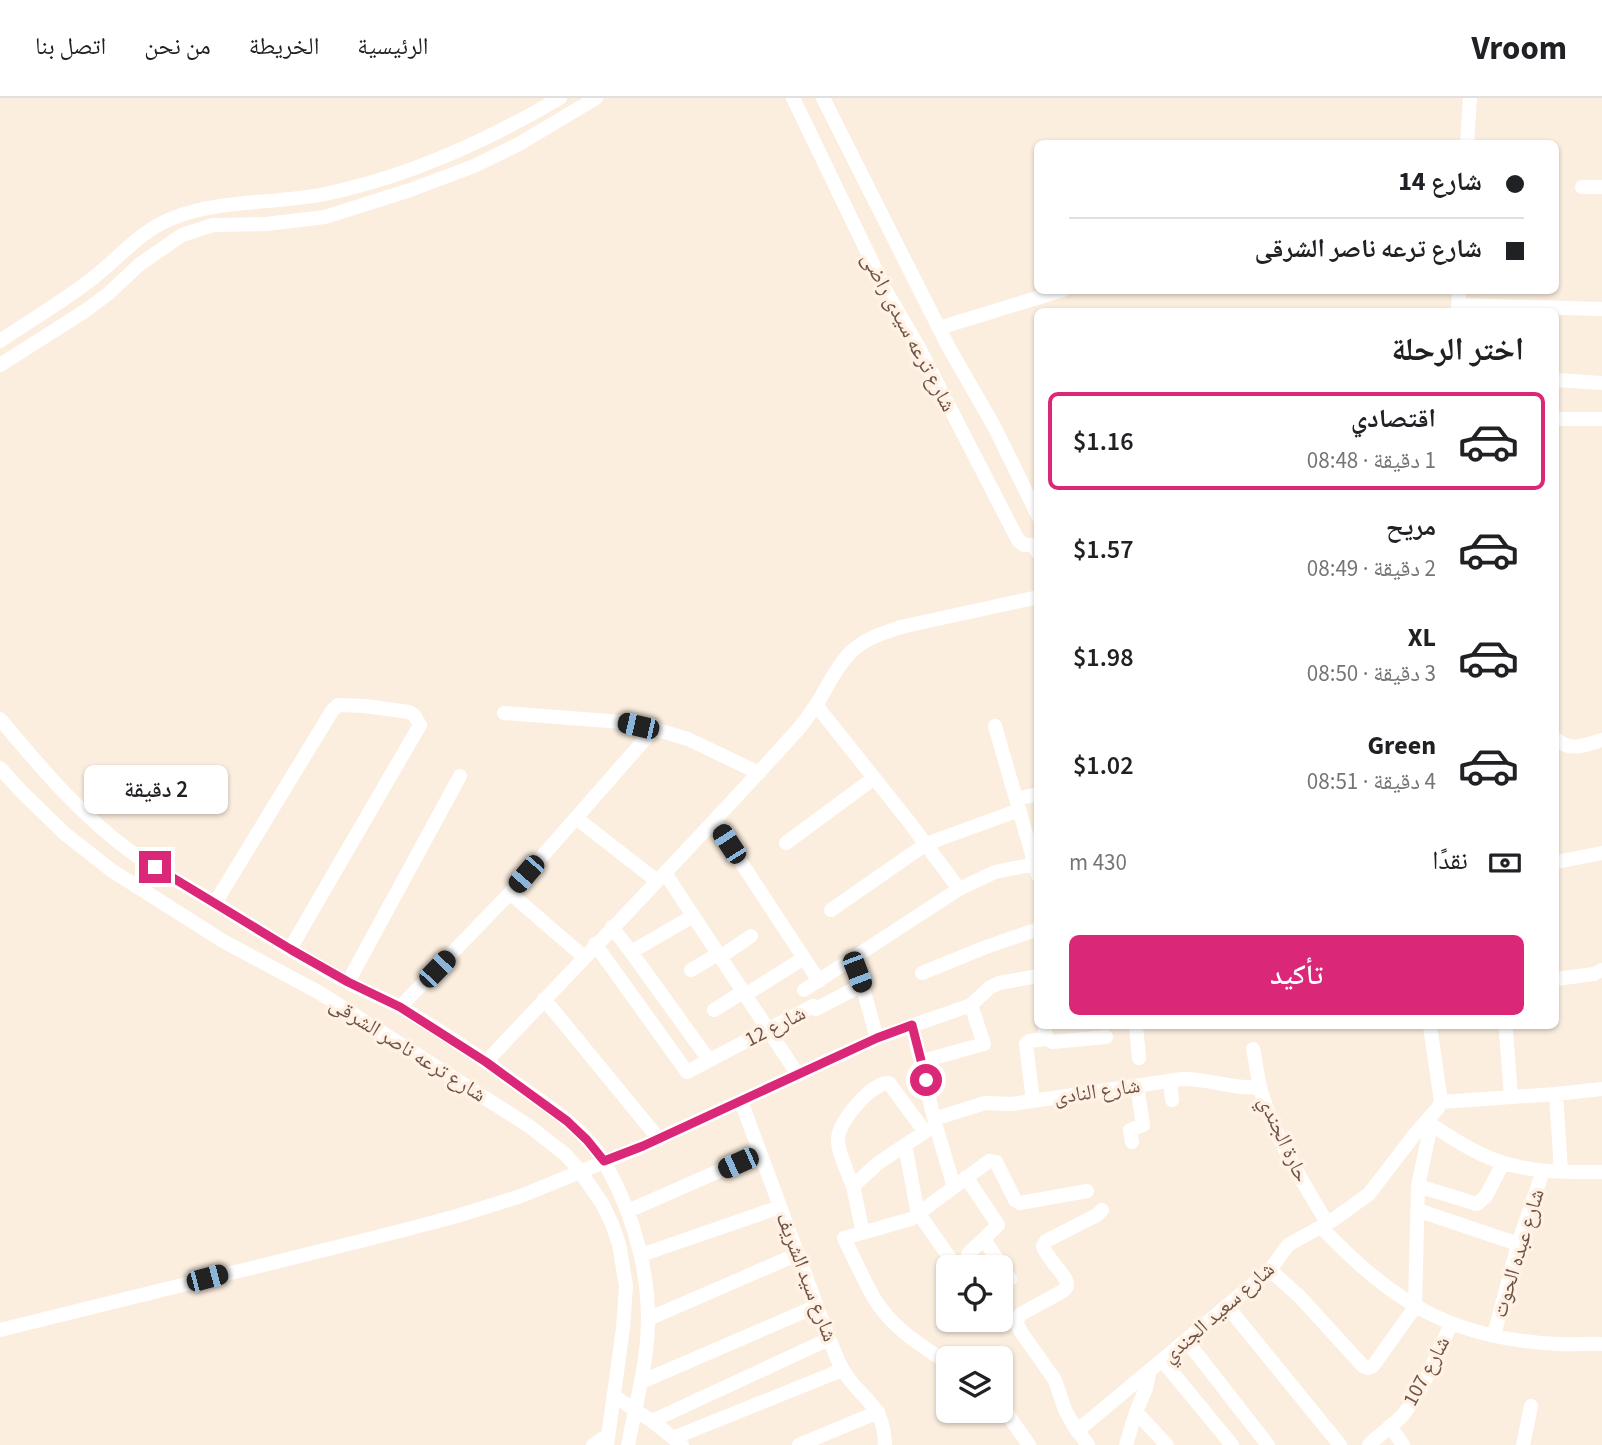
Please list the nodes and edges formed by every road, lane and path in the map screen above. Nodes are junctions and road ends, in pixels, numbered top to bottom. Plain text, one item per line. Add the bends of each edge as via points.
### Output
1 (560, 98) edge
2 (596, 98) edge
3 (793, 98) edge
4 (823, 98) edge
5 (1470, 98) edge
6 (1467, 140) edge
7 (1583, 187) dead end
8 (1602, 187) edge
9 (1050, 294) edge
10 (1458, 302) edge
11 (1602, 309) edge
12 (939, 328) junction
13 (0, 341) edge
14 (0, 365) edge
15 (1559, 380) edge
16 (1602, 383) edge
17 (1559, 419) edge
18 (1602, 419) edge
19 (1034, 508) edge
20 (1034, 544) edge
21 (1034, 598) edge
22 (816, 705) junction
23 (504, 713) dead end
24 (0, 719) edge
25 (995, 726) dead end
26 (654, 729) junction
27 (1602, 740) edge
28 (1559, 742) edge
29 (0, 768) edge
30 (759, 773) junction
31 (460, 776) dead end
32 (874, 778) junction
33 (1034, 796) edge
34 (1017, 804) junction
35 (576, 818) junction
36 (714, 821) junction
37 (786, 843) dead end
38 (926, 844) junction
39 (1602, 853) edge
40 (1559, 861) edge
41 (1034, 863) edge
42 (1034, 870) edge
43 (661, 877) junction
44 (959, 889) junction
45 (510, 892) junction
46 (215, 903) junction
47 (831, 910) dead end
48 (693, 916) junction
49 (612, 927) junction
50 (1034, 930) edge
51 (751, 936) dead end
52 (595, 944) junction
53 (290, 949) junction
54 (631, 952) junction
55 (719, 955) junction
56 (584, 957) junction
57 (804, 958) junction
58 (852, 959) junction
59 (691, 970) dead end
60 (1602, 970) edge
61 (922, 973) dead end
62 (1034, 977) edge
63 (1559, 979) edge
64 (819, 981) junction
65 (348, 982) junction
66 (862, 985) junction
67 (804, 990) dead end
68 (744, 993) junction
69 (544, 999) junction
70 (971, 1005) junction
71 (400, 1007) junction
72 (714, 1010) dead end
73 (912, 1025) junction
74 (1136, 1029) edge
75 (1430, 1029) edge
76 (768, 1030) junction
77 (1506, 1031) dead end
78 (1046, 1032) edge
79 (1106, 1037) dead end
80 (877, 1038) junction
81 (1253, 1049) dead end
82 (1139, 1058) dead end
83 (709, 1060) junction
84 (922, 1061) junction
85 (486, 1062) junction
86 (798, 1075) junction
87 (1170, 1081) junction
88 (1137, 1086) junction
89 (1260, 1087) junction
90 (1602, 1088) edge
91 (1556, 1094) junction
92 (1511, 1097) junction
93 (1172, 1100) dead end
94 (741, 1101) junction
95 (1033, 1101) junction
96 (1440, 1102) junction
97 (934, 1119) junction
98 (1427, 1122) junction
99 (659, 1139) junction
100 (1132, 1142) dead end
101 (905, 1145) junction
102 (760, 1153) junction
103 (604, 1161) junction
104 (1503, 1163) junction
105 (580, 1171) junction
106 (1543, 1171) junction
107 (1562, 1172) junction
108 (1602, 1172) edge
109 (966, 1177) junction
110 (853, 1186) junction
111 (1418, 1186) junction
112 (954, 1187) junction
113 (1087, 1191) dead end
114 (780, 1207) junction
115 (1102, 1210) dead end
116 (1417, 1210) junction
117 (628, 1211) junction
118 (918, 1215) junction
119 (1324, 1225) junction
120 (863, 1233) junction
121 (984, 1239) junction
122 (1518, 1244) junction
123 (798, 1254) junction
124 (968, 1254) dead end
125 (641, 1255) junction
126 (947, 1255) edge
127 (994, 1255) edge
128 (1270, 1270) junction
129 (817, 1306) junction
130 (1227, 1306) junction
131 (1415, 1307) junction
132 (648, 1319) junction
133 (1451, 1324) junction
134 (0, 1330) edge
135 (1494, 1335) junction
136 (829, 1339) junction
137 (1186, 1340) junction
138 (1602, 1344) edge
139 (936, 1355) edge
140 (1162, 1360) junction
141 (842, 1370) junction
142 (1150, 1370) junction
143 (641, 1382) junction
144 (614, 1396) junction
145 (1531, 1406) dead end
146 (635, 1409) junction
147 (878, 1412) junction
148 (1136, 1412) junction
149 (652, 1421) junction
150 (1013, 1422) edge
151 (1390, 1426) junction
152 (1077, 1431) junction
153 (607, 1440) edge
154 (678, 1441) edge
155 (593, 1445) edge
156 (628, 1445) edge
157 (799, 1445) edge
158 (885, 1445) edge
159 (1029, 1445) edge
160 (1088, 1445) edge
161 (1126, 1445) edge
162 (1167, 1445) edge
163 (1232, 1445) edge
164 (1268, 1445) edge
165 (1340, 1445) edge
166 (1369, 1445) edge
167 (1403, 1445) edge
168 (1523, 1445) edge

1 - 13 street via 471,146 357,186 219,206 169,219 92,279
2 - 14 street via 474,166 398,194 325,217 213,225 182,235 85,311
3 - 20 street, شارع ترعه سيدى راضى via 887,293 1018,540
4 - 12 street
5 - 6 street
7 - 8 street
9 - 12 street
10 - 11 street
12 - 19 street
15 - 16 street
17 - 18 street
21 - 22 street via 881,633 851,652
22 - 30 street
22 - 32 street
23 - 26 street via 622,722
24 - 46 street, شارع ترعه ناصر الشرقى via 105,832
25 - 34 street
26 - 30 street via 688,739
26 - 35 street
27 - 28 street via 1572,747
29 - 105 street, شارع ترعه ناصر الشرقى via 64,832 111,870 223,941 320,993 529,1126
30 - 36 street
31 - 65 street
32 - 37 street
32 - 38 street
33 - 34 street
34 - 38 street
34 - 41 street
35 - 43 street
35 - 45 street
36 - 43 street
36 - 57 street
38 - 44 street
38 - 47 street
39 - 40 street
42 - 44 street via 995,872
43 - 48 street
43 - 49 street
44 - 58 street
45 - 56 street
45 - 71 street
46 - 53 street, شارع ترعه ناصر الشرقى
46 - 53 street via 338,705 414,715 420,725
48 - 54 street
48 - 55 street
49 - 52 street
49 - 54 street
50 - 61 street
51 - 55 street
52 - 56 street
52 - 83 street, شارع 12 via 687,1072
53 - 65 street, شارع ترعه ناصر الشرقى
54 - 83 street
55 - 59 street
55 - 68 street
56 - 69 street
57 - 64 street
57 - 68 street
58 - 64 street
58 - 66 street
60 - 63 street
62 - 70 street via 999,983
64 - 67 street
65 - 71 street, شارع ترعه ناصر الشرقى
66 - 76 street, شارع 12
66 - 80 street
68 - 72 street
68 - 76 street
69 - 85 street
69 - 99 street
70 - 73 street
70 - 84 street via 984,1044
71 - 85 street, شارع ترعه ناصر الشرقى
73 - 80 street
73 - 84 street
74 - 82 street
75 - 96 street
76 - 83 street, شارع 12
76 - 86 street
77 - 92 street
78 - 79 street via 1052,1042
78 - 95 street via 1026,1044
80 - 86 street
81 - 89 street, حارة الجندي
84 - 97 street
85 - 103 street, شارع ترعه ناصر الشرقى via 567,1121
86 - 94 street
87 - 88 street, شارع النادى
87 - 89 street, شارع النادى via 1190,1078
87 - 93 street
88 - 95 street, شارع النادى
88 - 100 street via 1143,1125 1130,1130
89 - 119 street, حارة الجندي via 1273,1124
90 - 91 street
91 - 92 street
91 - 107 street
92 - 96 street
94 - 99 street
94 - 102 street, شارع سيد الشريف
95 - 97 street, شارع النادى via 985,1104
96 - 98 street, شارع سعيد الجندي
97 - 112 street
98 - 104 street
98 - 111 street via 1429,1134
98 - 119 street, شارع سعيد الجندي via 1369,1194
99 - 103 street
101 - 110 street
101 - 110 street via 925,1132 892,1086 885,1082 877,1085 853,1109 838,1135
101 - 118 street
102 - 114 street, شارع سيد الشريف
102 - 117 street
103 - 105 street
103 - 117 street, شارع ترعه ناصر الشرقى
104 - 106 street
104 - 111 street via 1477,1204
105 - 134 street via 457,1216
105 - 144 street, شارع ترعه ناصر الشرقى via 612,1224 626,1286
106 - 107 street
106 - 122 street, شارع عبده الحوت
107 - 108 street
109 - 112 street
109 - 113 street via 989,1161 996,1162 1020,1203
109 - 121 street via 998,1224
110 - 120 street
111 - 116 street
112 - 118 street
114 - 123 street, شارع سيد الشريف
114 - 125 street
115 - 152 street via 1046,1241 1045,1252 1067,1287 1021,1314 1016,1322 1055,1380
116 - 122 street
116 - 131 street
117 - 125 street, شارع ترعه ناصر الشرقى
118 - 120 street
118 - 126 street
119 - 128 street, شارع سعيد الجندي via 1289,1245
119 - 131 street, حارة الجندي via 1368,1273
120 - 139 street via 844,1238 874,1298 896,1325
121 - 124 street
121 - 127 street
122 - 135 street, شارع عبده الحوت
123 - 129 street, شارع سيد الشريف
123 - 132 street
125 - 132 street, شارع ترعه ناصر الشرقى
128 - 130 street, شارع سعيد الجندي
128 - 131 street via 1366,1368 1373,1366
129 - 136 street, شارع سيد الشريف
129 - 143 street
130 - 137 street, شارع سعيد الجندي
130 - 165 street
131 - 133 street, حارة الجندي
132 - 143 street, شارع ترعه ناصر الشرقى
133 - 135 street, حارة الجندي
133 - 151 street, شارع 107 via 1416,1395
135 - 138 street, حارة الجندي via 1559,1344
136 - 141 street, شارع سيد الشريف
136 - 149 street
137 - 140 street, شارع سعيد الجندي
137 - 164 street
140 - 142 street, شارع سعيد الجندي
140 - 163 street
141 - 147 street, شارع سيد الشريف
141 - 154 street
142 - 148 street
142 - 152 street, شارع سعيد الجندي
143 - 146 street, شارع ترعه ناصر الشرقى
144 - 146 street
144 - 153 street, شارع ترعه ناصر الشرقى
145 - 168 street
146 - 149 street
146 - 156 street, شارع ترعه ناصر الشرقى
147 - 157 street
147 - 158 street, شارع سيد الشريف
148 - 161 street
148 - 162 street
149 - 154 street
150 - 159 street
151 - 166 street, شارع 107
151 - 167 street
152 - 160 street
153 - 155 street

